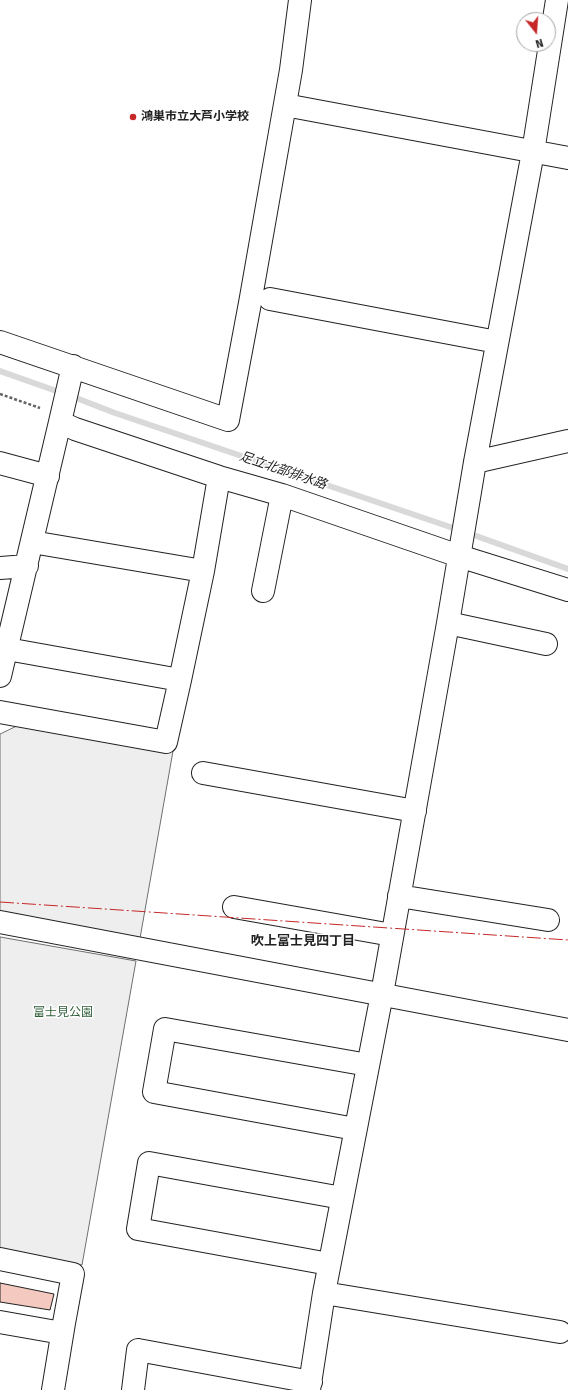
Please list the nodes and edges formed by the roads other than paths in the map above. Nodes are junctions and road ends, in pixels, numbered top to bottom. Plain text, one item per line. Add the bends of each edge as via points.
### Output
1 (300, 0) edge
2 (557, 0) edge
3 (285, 105) junction
4 (533, 152) junction
5 (568, 158) edge
6 (270, 299) dead end
7 (0, 342) edge
8 (497, 342) junction
9 (73, 366) junction
10 (61, 419) junction
11 (568, 441) edge
12 (0, 462) edge
13 (475, 462) junction
14 (48, 476) junction
15 (219, 477) junction
16 (282, 495) junction
17 (32, 542) junction
18 (459, 556) junction
19 (27, 566) junction
20 (0, 568) edge
21 (203, 571) junction
22 (568, 590) edge
23 (263, 591) dead end
24 (448, 623) junction
25 (546, 644) dead end
26 (7, 649) junction
27 (0, 676) edge
28 (180, 680) junction
29 (0, 712) edge
30 (202, 773) dead end
31 (415, 811) junction
32 (399, 896) junction
33 (234, 908) dead end
34 (548, 920) dead end
35 (0, 922) edge
36 (392, 935) junction
37 (382, 994) junction
38 (568, 1030) edge
39 (368, 1065) junction
40 (356, 1129) junction
41 (342, 1198) junction
42 (0, 1259) edge
43 (329, 1264) junction
44 (324, 1293) junction
45 (0, 1322) edge
46 (560, 1332) dead end
47 (62, 1333) junction
48 (310, 1386) edge
49 (53, 1390) edge
50 (133, 1390) edge

1 - 3 street
2 - 4 street
3 - 4 street
3 - 9 street via 228,420
4 - 5 street
4 - 8 street
6 - 8 street
7 - 9 street
8 - 13 street
9 - 10 street
10 - 14 street
10 - 15 street via 75,429
11 - 13 street
12 - 14 street
13 - 18 street
14 - 17 street
15 - 16 street
15 - 21 street
16 - 18 street
16 - 23 street
17 - 19 street
17 - 21 street
18 - 22 street
18 - 24 street
19 - 20 street
19 - 26 street
21 - 28 street
24 - 25 street
24 - 31 street
26 - 27 street
26 - 28 street
28 - 29 street via 166,742
30 - 31 street
31 - 32 street
32 - 34 street
32 - 36 street
33 - 36 street
35 - 37 street
36 - 37 street
37 - 38 street
37 - 39 street
39 - 40 street
39 - 40 street via 165,1029 154,1092
40 - 41 street
41 - 43 street
41 - 43 street via 149,1163 138,1229
42 - 47 street via 73,1274
43 - 44 street
44 - 46 street
44 - 48 street
45 - 47 street
47 - 49 street
48 - 50 street via 138,1350

